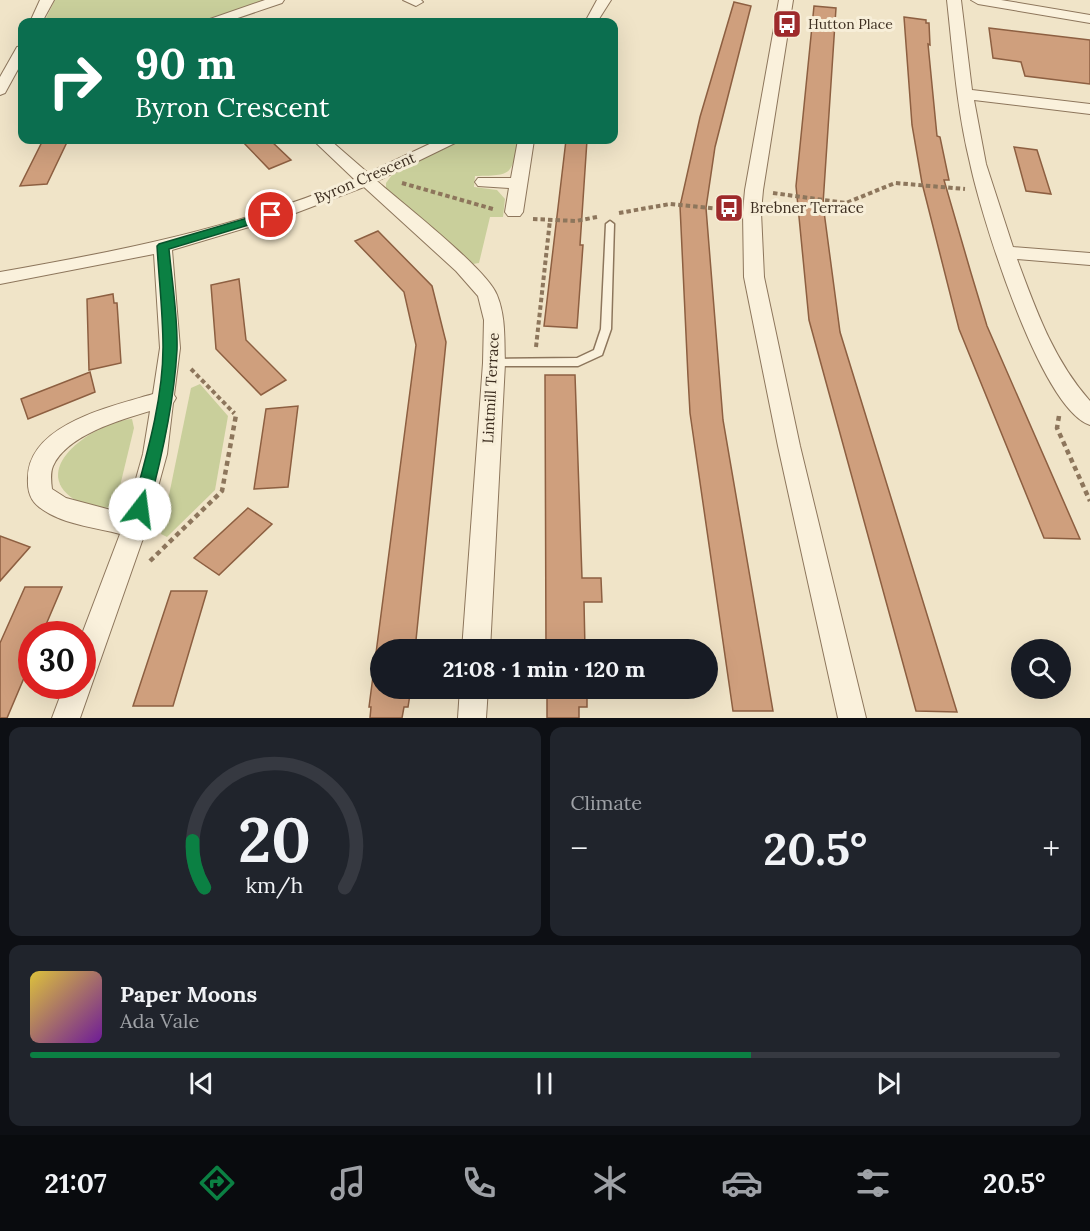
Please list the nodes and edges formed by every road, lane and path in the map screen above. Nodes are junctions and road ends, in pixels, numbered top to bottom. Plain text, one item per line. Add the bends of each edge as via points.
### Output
1 (47, 0) edge
2 (277, 0) edge
3 (604, 0) edge
4 (786, 0) edge
5 (954, 0) edge
6 (978, 0) edge
7 (38, 18) edge
8 (226, 18) edge
9 (593, 18) edge
10 (1090, 19) edge
11 (18, 59) edge
12 (18, 61) edge
13 (0, 64) edge
14 (0, 90) edge
15 (965, 94) junction
16 (1090, 109) edge
17 (326, 144) edge
18 (439, 144) edge
19 (525, 144) edge
20 (365, 179) junction
21 (484, 182) dead end
22 (519, 183) junction
23 (754, 190) junction
24 (986, 192) junction
25 (514, 212) junction
26 (752, 212) junction
27 (599, 217) dead end
28 (611, 219) joint
29 (549, 220) junction
30 (163, 246) junction
31 (1005, 252) junction
32 (1090, 259) edge
33 (0, 278) edge
34 (170, 348) junction
35 (494, 363) junction
36 (534, 363) junction
37 (1063, 385) junction
38 (165, 398) junction
39 (1090, 416) edge
40 (1090, 501) edge
41 (135, 527) junction
42 (149, 562) dead end
43 (96, 634) edge
44 (477, 639) edge
45 (73, 699) edge
46 (473, 699) edge
47 (66, 718) edge
48 (472, 718) edge
49 (852, 718) edge

1 - 7 street
2 - 8 street
3 - 9 street
4 - 23 street
5 - 15 street
6 - 10 street
11 - 13 street
12 - 14 street
15 - 16 street
15 - 24 street
17 - 20 street, Lintmill Terrace
18 - 20 street, Byron Crescent
19 - 22 street
20 - 25 path via 388,179
20 - 30 street, Byron Crescent via 290,209
20 - 35 street, Lintmill Terrace via 488,294 494,320
21 - 22 street
22 - 25 street
23 - 24 path via 846,203 895,183
23 - 26 street
24 - 31 street
25 - 29 path via 520,219
26 - 28 path via 670,204
26 - 49 street via 754,277
27 - 29 path
28 - 36 lane via 606,329 598,352 578,362
29 - 36 path
30 - 33 street, Byron Crescent
30 - 34 street
31 - 32 street
31 - 37 street via 1033,328
34 - 38 street
34 - 42 path via 236,415 222,491
35 - 36 lane
35 - 44 street, Lintmill Terrace
37 - 39 street
37 - 40 path via 1057,428
38 - 41 street
38 - 41 street via 84,426 58,441 41,467 40,494 59,507
41 - 43 street
45 - 47 street
46 - 48 street

